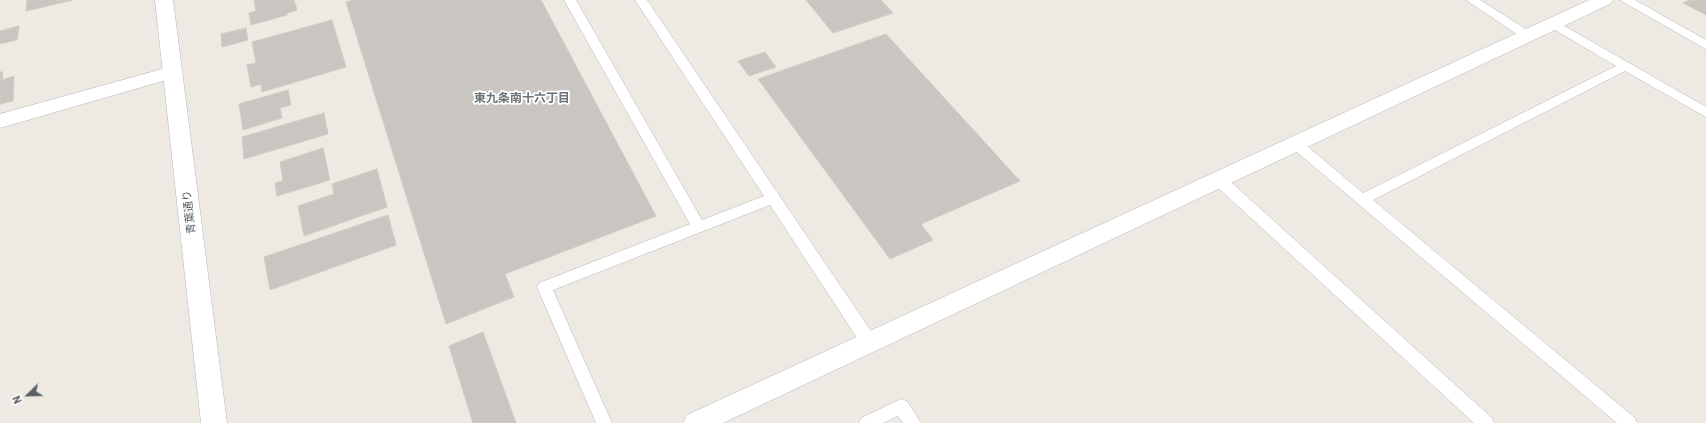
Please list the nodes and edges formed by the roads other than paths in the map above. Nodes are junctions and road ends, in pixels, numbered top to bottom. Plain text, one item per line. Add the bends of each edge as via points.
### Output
1 (164, 0) edge
2 (570, 0) edge
3 (640, 0) edge
4 (1472, 0) edge
5 (1604, 0) edge
6 (1627, 0) edge
7 (1554, 24) junction
8 (1528, 36) junction
9 (1706, 45) edge
10 (1625, 66) junction
11 (173, 72) junction
12 (1706, 113) edge
13 (0, 121) edge
14 (1296, 144) junction
15 (1218, 179) junction
16 (773, 198) junction
17 (1363, 200) junction
18 (699, 228) junction
19 (869, 342) junction
20 (214, 423) edge
21 (604, 423) edge
22 (696, 423) edge
23 (867, 423) edge
24 (913, 423) edge
25 (1486, 423) edge
26 (1629, 423) edge

1 - 11 street, 青葉通り
2 - 18 lane
3 - 16 lane
4 - 8 lane
5 - 7 street
6 - 9 lane
7 - 8 street
7 - 10 lane
8 - 14 street
10 - 12 lane
10 - 17 lane
11 - 13 street
11 - 20 street, 青葉通り
14 - 15 street
14 - 17 lane
15 - 19 street
15 - 25 lane
16 - 18 lane
16 - 19 lane
17 - 26 lane
18 - 21 lane via 544,287
19 - 22 street
23 - 24 lane via 901,406

